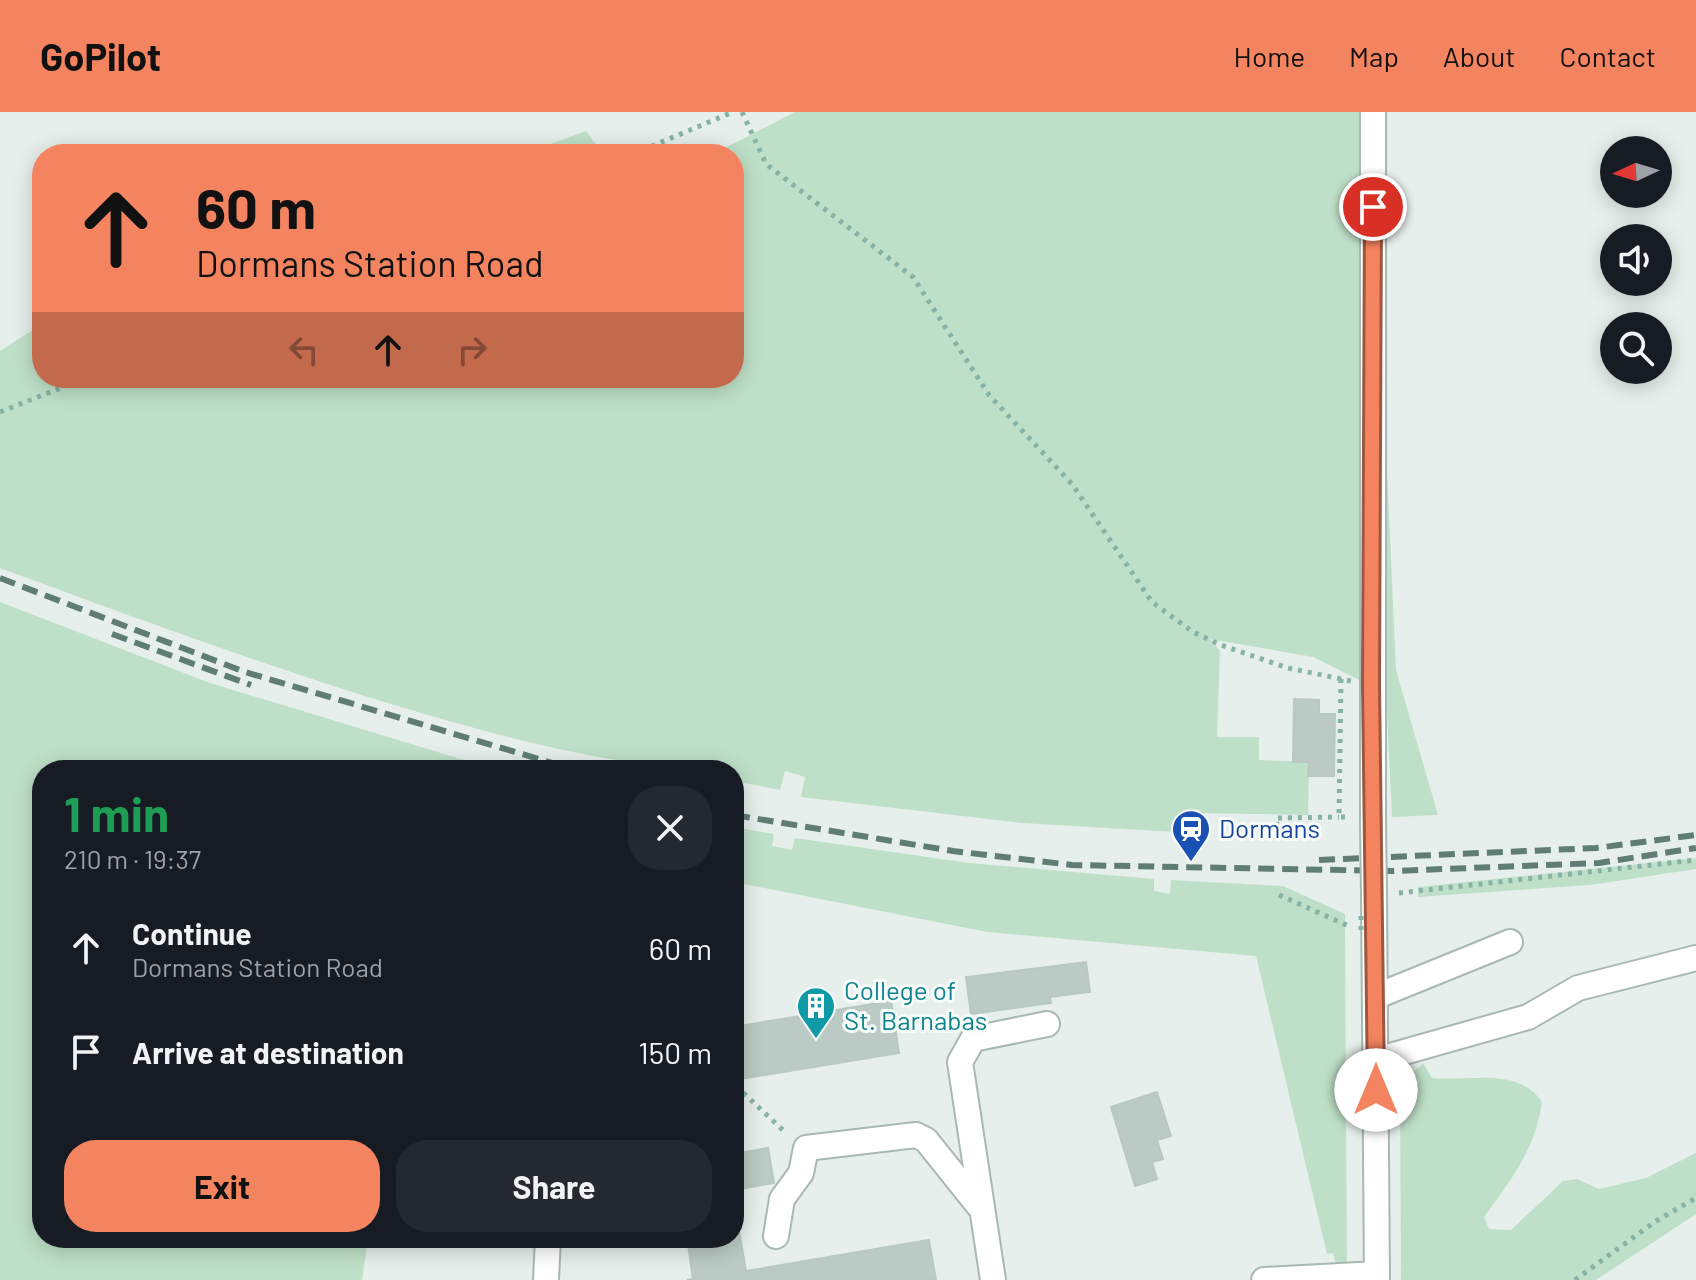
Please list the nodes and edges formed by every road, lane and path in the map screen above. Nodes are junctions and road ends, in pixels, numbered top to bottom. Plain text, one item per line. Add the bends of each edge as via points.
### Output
1 (733, 112) edge
2 (742, 112) edge
3 (1373, 112) edge
4 (657, 144) edge
5 (61, 388) edge
6 (0, 412) edge
7 (1277, 826) dead end
8 (1696, 860) edge
9 (1399, 893) dead end
10 (1279, 895) dead end
11 (1368, 932) junction
12 (1510, 942) dead end
13 (1696, 958) edge
14 (1377, 996) junction
15 (1047, 1024) dead end
16 (1376, 1060) junction
17 (744, 1094) edge
18 (806, 1148) junction
19 (1696, 1198) edge
20 (980, 1207) junction
21 (776, 1236) dead end
22 (548, 1248) edge
23 (1377, 1277) edge
24 (546, 1280) edge
25 (993, 1280) edge
26 (1264, 1280) edge
27 (1575, 1280) edge

1 - 4 path
2 - 7 path via 766,164 913,277 989,395 1072,484 1152,602 1221,645 1341,679 1342,817 1276,818
3 - 11 street, bridge via 1373,823
5 - 6 path
8 - 9 path
10 - 11 path
11 - 14 street
12 - 14 street
13 - 16 street via 1578,988 1528,1017
14 - 16 street
15 - 20 street via 973,1039 960,1062
16 - 23 street
17 - 18 path
18 - 20 street via 916,1135 926,1140
18 - 21 street via 801,1173 782,1199
19 - 27 path
20 - 25 street
22 - 24 street
23 - 26 street

